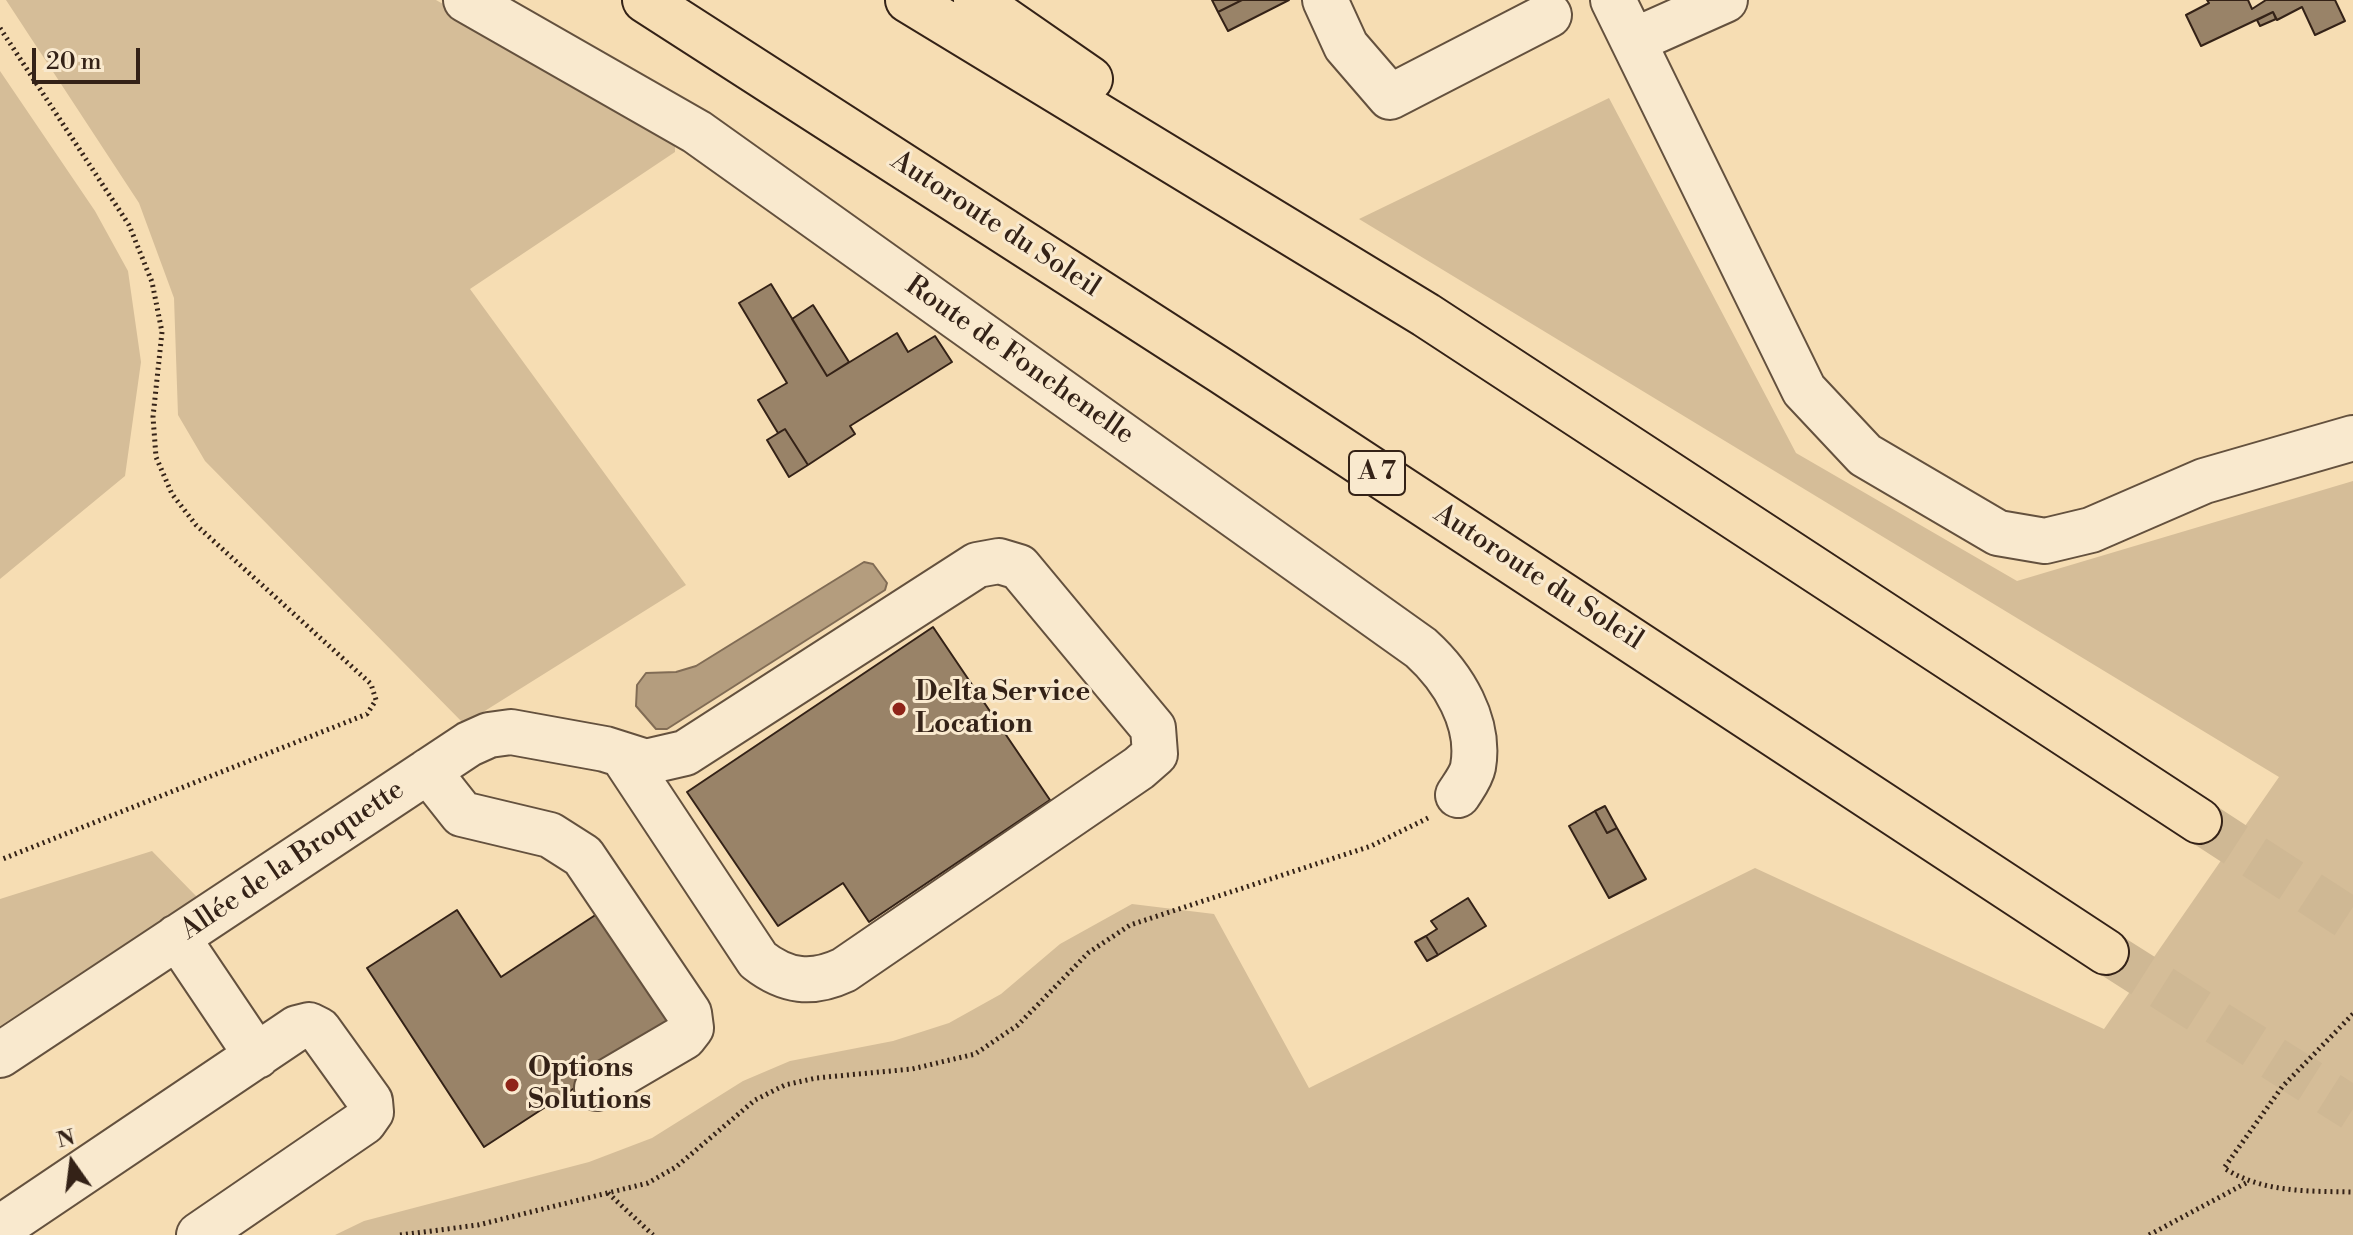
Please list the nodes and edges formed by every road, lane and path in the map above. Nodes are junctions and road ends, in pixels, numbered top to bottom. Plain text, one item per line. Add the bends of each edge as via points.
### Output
1 (466, 0) edge
2 (645, 0) edge
3 (908, 0) edge
4 (976, 0) edge
5 (1325, 0) edge
6 (1613, 0) edge
7 (1725, 0) edge
8 (1549, 15) dead end
9 (0, 28) edge
10 (1633, 41) junction
11 (1426, 315) junction
12 (2353, 438) edge
13 (614, 752) junction
14 (428, 771) junction
15 (1458, 795) joint
16 (2199, 821) tunnel mouth
17 (0, 860) edge
18 (177, 937) junction
19 (2106, 952) tunnel mouth
20 (2353, 1014) edge
21 (0, 1055) edge
22 (257, 1056) junction
23 (597, 1088) dead end
24 (2246, 1183) junction
25 (2353, 1192) edge
26 (608, 1193) junction
27 (0, 1228) edge
28 (199, 1235) edge
29 (400, 1235) edge
30 (653, 1235) edge
31 (2149, 1235) edge

1 - 15 street, Route de Fonchenelle via 697,132 1421,648 1454,686 1475,741 1472,771
2 - 19 highway, Autoroute du Soleil / A 7
3 - 11 highway
4 - 11 highway
5 - 8 street via 1346,46 1390,97
6 - 10 street
7 - 10 street
9 - 17 path via 129,225 152,282 162,332 153,417 156,457 172,494 196,525 371,684 376,700 367,714
10 - 12 street via 1804,390 1865,455 1998,533 2045,541 2091,530 2204,481
11 - 16 highway
13 - 13 street, Allée de la Broquette via 758,960 775,974 801,981 822,980 844,970 1155,754 1153,728 1019,567 999,561 977,565 685,753 646,762
13 - 14 street, Allée de la Broquette via 511,732 469,744
14 - 18 street, Allée de la Broquette
14 - 23 street via 462,814 550,835 583,856 689,1013 691,1028 684,1037
15 - 26 path via 1371,846 1130,925 1088,953 1018,1025 975,1054 912,1069 785,1085 755,1100 676,1167 648,1183
18 - 21 street, Allée de la Broquette
18 - 22 street
20 - 24 path via 2282,1087 2224,1168
22 - 27 street
22 - 28 street via 309,1025 319,1030 370,1101 371,1112 364,1122
24 - 25 path
24 - 31 path
26 - 29 path via 478,1225
26 - 30 path

